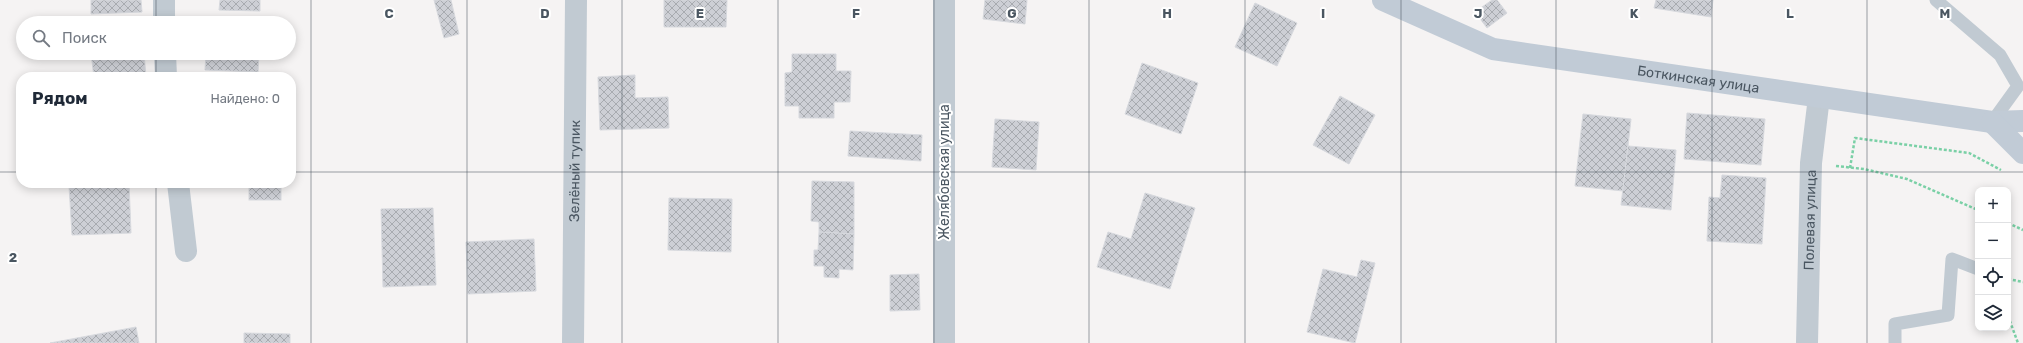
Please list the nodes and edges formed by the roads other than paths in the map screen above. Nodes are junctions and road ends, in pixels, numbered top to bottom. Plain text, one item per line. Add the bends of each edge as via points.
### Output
1 (164, 0) edge
2 (576, 0) edge
3 (944, 0) edge
4 (1383, 0) edge
5 (1936, 0) edge
6 (164, 16) edge
7 (165, 60) edge
8 (166, 72) edge
9 (1819, 97) junction
10 (2023, 121) edge
11 (1992, 122) junction
12 (2023, 153) edge
13 (179, 188) edge
14 (186, 251) dead end
15 (1975, 268) edge
16 (573, 343) edge
17 (944, 343) edge
18 (1807, 343) edge
19 (1895, 343) edge

1 - 6 street
2 - 16 street, Зелёный тупик
3 - 17 street, Желябовская улица
4 - 9 street, Боткинская улица via 1493,49
5 - 11 lane via 2000,55 2018,86
7 - 8 street
9 - 11 street, Боткинская улица
9 - 18 street, Полевая улица via 1811,163
10 - 11 street, Боткинская улица
11 - 12 street
13 - 14 street
15 - 19 lane via 1952,259 1948,315 1895,324

